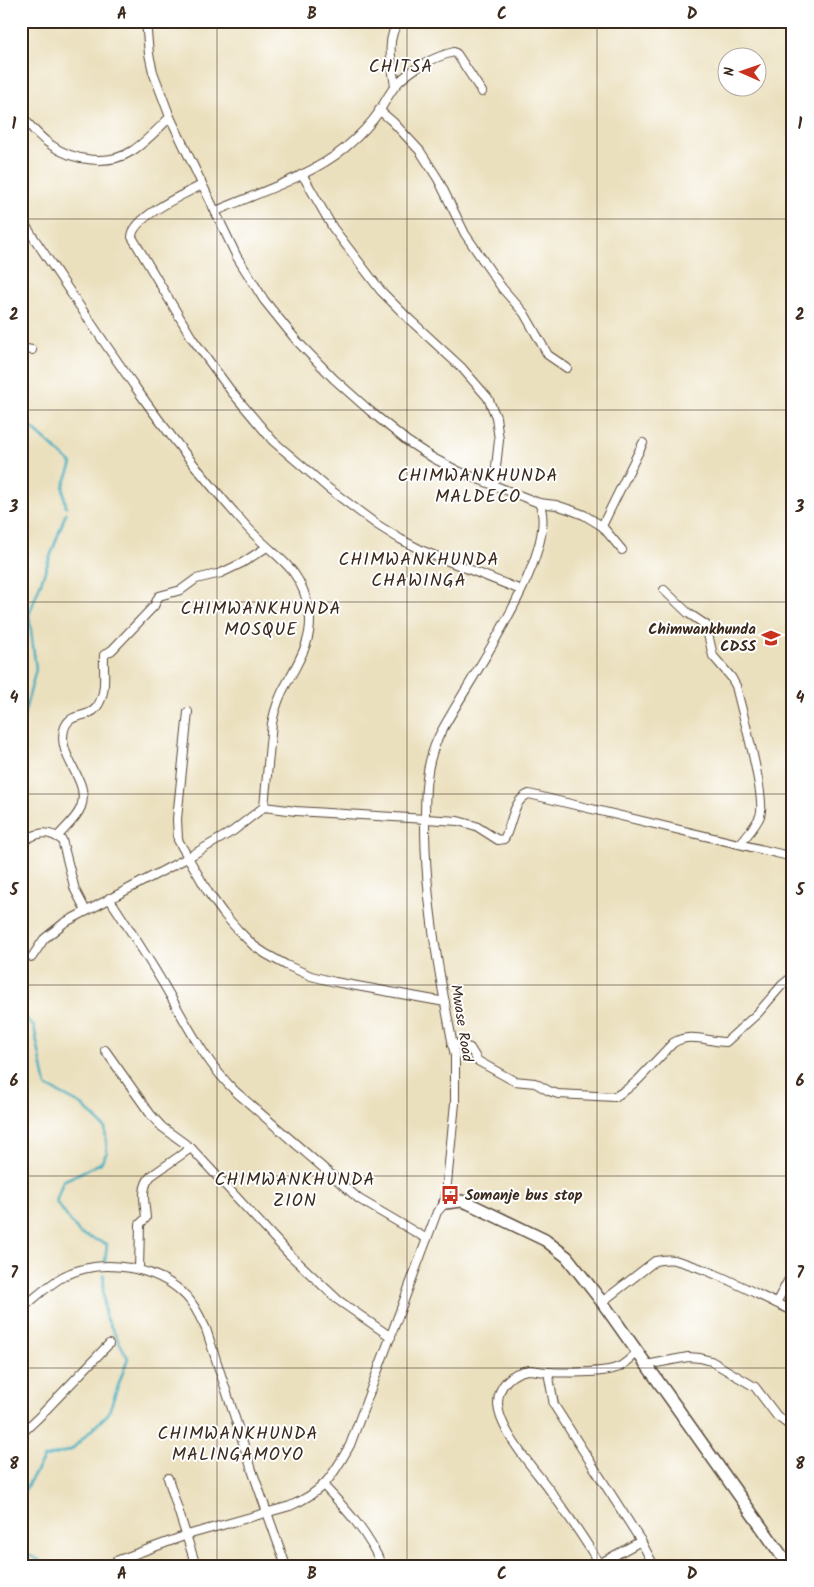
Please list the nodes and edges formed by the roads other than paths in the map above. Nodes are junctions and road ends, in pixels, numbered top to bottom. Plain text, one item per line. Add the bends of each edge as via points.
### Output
1 (146, 21) edge
2 (398, 21) edge
3 (395, 86) junction
4 (482, 92) dead end
5 (380, 110) junction
6 (21, 115) edge
7 (170, 117) junction
8 (302, 174) junction
9 (202, 185) junction
10 (216, 211) junction
11 (21, 219) edge
12 (21, 348) edge
13 (32, 350) dead end
14 (567, 368) dead end
15 (643, 443) dead end
16 (494, 485) junction
17 (539, 503) junction
18 (602, 526) junction
19 (267, 547) junction
20 (622, 550) dead end
21 (521, 590) junction
22 (664, 590) dead end
23 (188, 712) dead end
24 (264, 807) junction
25 (425, 819) junction
26 (57, 837) junction
27 (21, 842) edge
28 (740, 844) junction
29 (793, 857) edge
30 (188, 858) junction
31 (109, 898) junction
32 (86, 911) junction
33 (32, 957) dead end
34 (793, 976) edge
35 (445, 1002) junction
36 (452, 1045) junction
37 (105, 1050) dead end
38 (191, 1148) junction
39 (445, 1203) junction
40 (427, 1239) junction
41 (138, 1270) junction
42 (793, 1272) edge
43 (602, 1302) junction
44 (776, 1303) junction
45 (21, 1310) edge
46 (793, 1311) edge
47 (391, 1337) junction
48 (109, 1344) dead end
49 (637, 1352) junction
50 (646, 1365) junction
51 (548, 1372) junction
52 (793, 1428) edge
53 (21, 1434) edge
54 (168, 1478) dead end
55 (324, 1486) junction
56 (267, 1513) junction
57 (187, 1535) junction
58 (641, 1541) junction
59 (600, 1565) edge
60 (112, 1566) edge
61 (196, 1566) edge
62 (286, 1566) edge
63 (382, 1566) edge
64 (654, 1566) edge
65 (790, 1566) edge

1 - 7 street via 153,72
2 - 3 street via 391,35
3 - 4 street via 431,60 454,52
3 - 5 street
5 - 8 street via 345,148
5 - 14 street via 420,151 465,234 502,288 524,313 548,355
6 - 7 street via 51,146 78,158 100,160 132,151
7 - 9 street
8 - 10 street
8 - 16 street via 333,228 382,291 462,368 488,398 496,417 498,440
9 - 10 street
9 - 21 street via 139,223 132,237 192,338 231,391 273,442 376,524 423,551
10 - 16 street via 237,257 264,300 334,379 432,458
11 - 19 street via 172,437
12 - 13 street
15 - 18 street
16 - 17 street
17 - 18 street via 571,510
17 - 21 street, Mwase Road via 543,520 540,541
18 - 20 street
19 - 24 street via 289,566 304,590 310,631 275,711
19 - 26 street via 242,564 196,579 181,590 159,596 154,606 104,655 105,684 97,707 88,714 67,721 64,730 63,744 83,800 79,813
21 - 25 street, Mwase Road via 490,651 437,740 427,775
22 - 28 street via 706,625 713,656 736,686 762,809
23 - 30 street via 177,832
24 - 25 street
24 - 30 street
25 - 28 street via 470,823 498,840 504,839 515,809 529,794
25 - 35 street, Mwase Road via 426,877
26 - 27 street via 45,832
26 - 32 street via 65,847 75,890
28 - 29 street
30 - 31 street
30 - 35 street via 223,913 238,930 254,946 286,965 335,982
31 - 32 street
31 - 40 street via 220,1076 359,1199
32 - 33 street via 51,932
34 - 36 street via 726,1042 680,1039 638,1080 615,1097 558,1094 535,1083 514,1081 478,1061 470,1048
35 - 36 street, Mwase Road
36 - 39 street, Mwase Road via 455,1103
37 - 38 street via 151,1115
38 - 41 street via 146,1182 146,1218 140,1224
38 - 47 street via 312,1276 338,1300
39 - 40 street, Mwase Road via 437,1212
39 - 43 street via 468,1203 545,1240 567,1257
40 - 47 street, Mwase Road
41 - 45 street via 102,1266 66,1275 50,1284
41 - 56 street via 173,1284 196,1308 206,1328
42 - 44 street
43 - 44 street via 655,1261 666,1259 721,1277
43 - 49 street
44 - 46 street
47 - 55 street, Mwase Road via 350,1445
48 - 53 street
49 - 50 street
49 - 51 street via 615,1369
50 - 52 street via 688,1357 711,1361 755,1388 777,1416
50 - 65 street
51 - 58 street via 554,1406
51 - 59 street via 529,1370 515,1374 506,1382 499,1392 500,1418
54 - 57 street
55 - 56 street, Mwase Road via 307,1499
55 - 63 street via 368,1538
56 - 57 street, Mwase Road
56 - 62 street
57 - 60 street, Mwase Road via 116,1561
57 - 61 street
58 - 59 street
58 - 64 street

